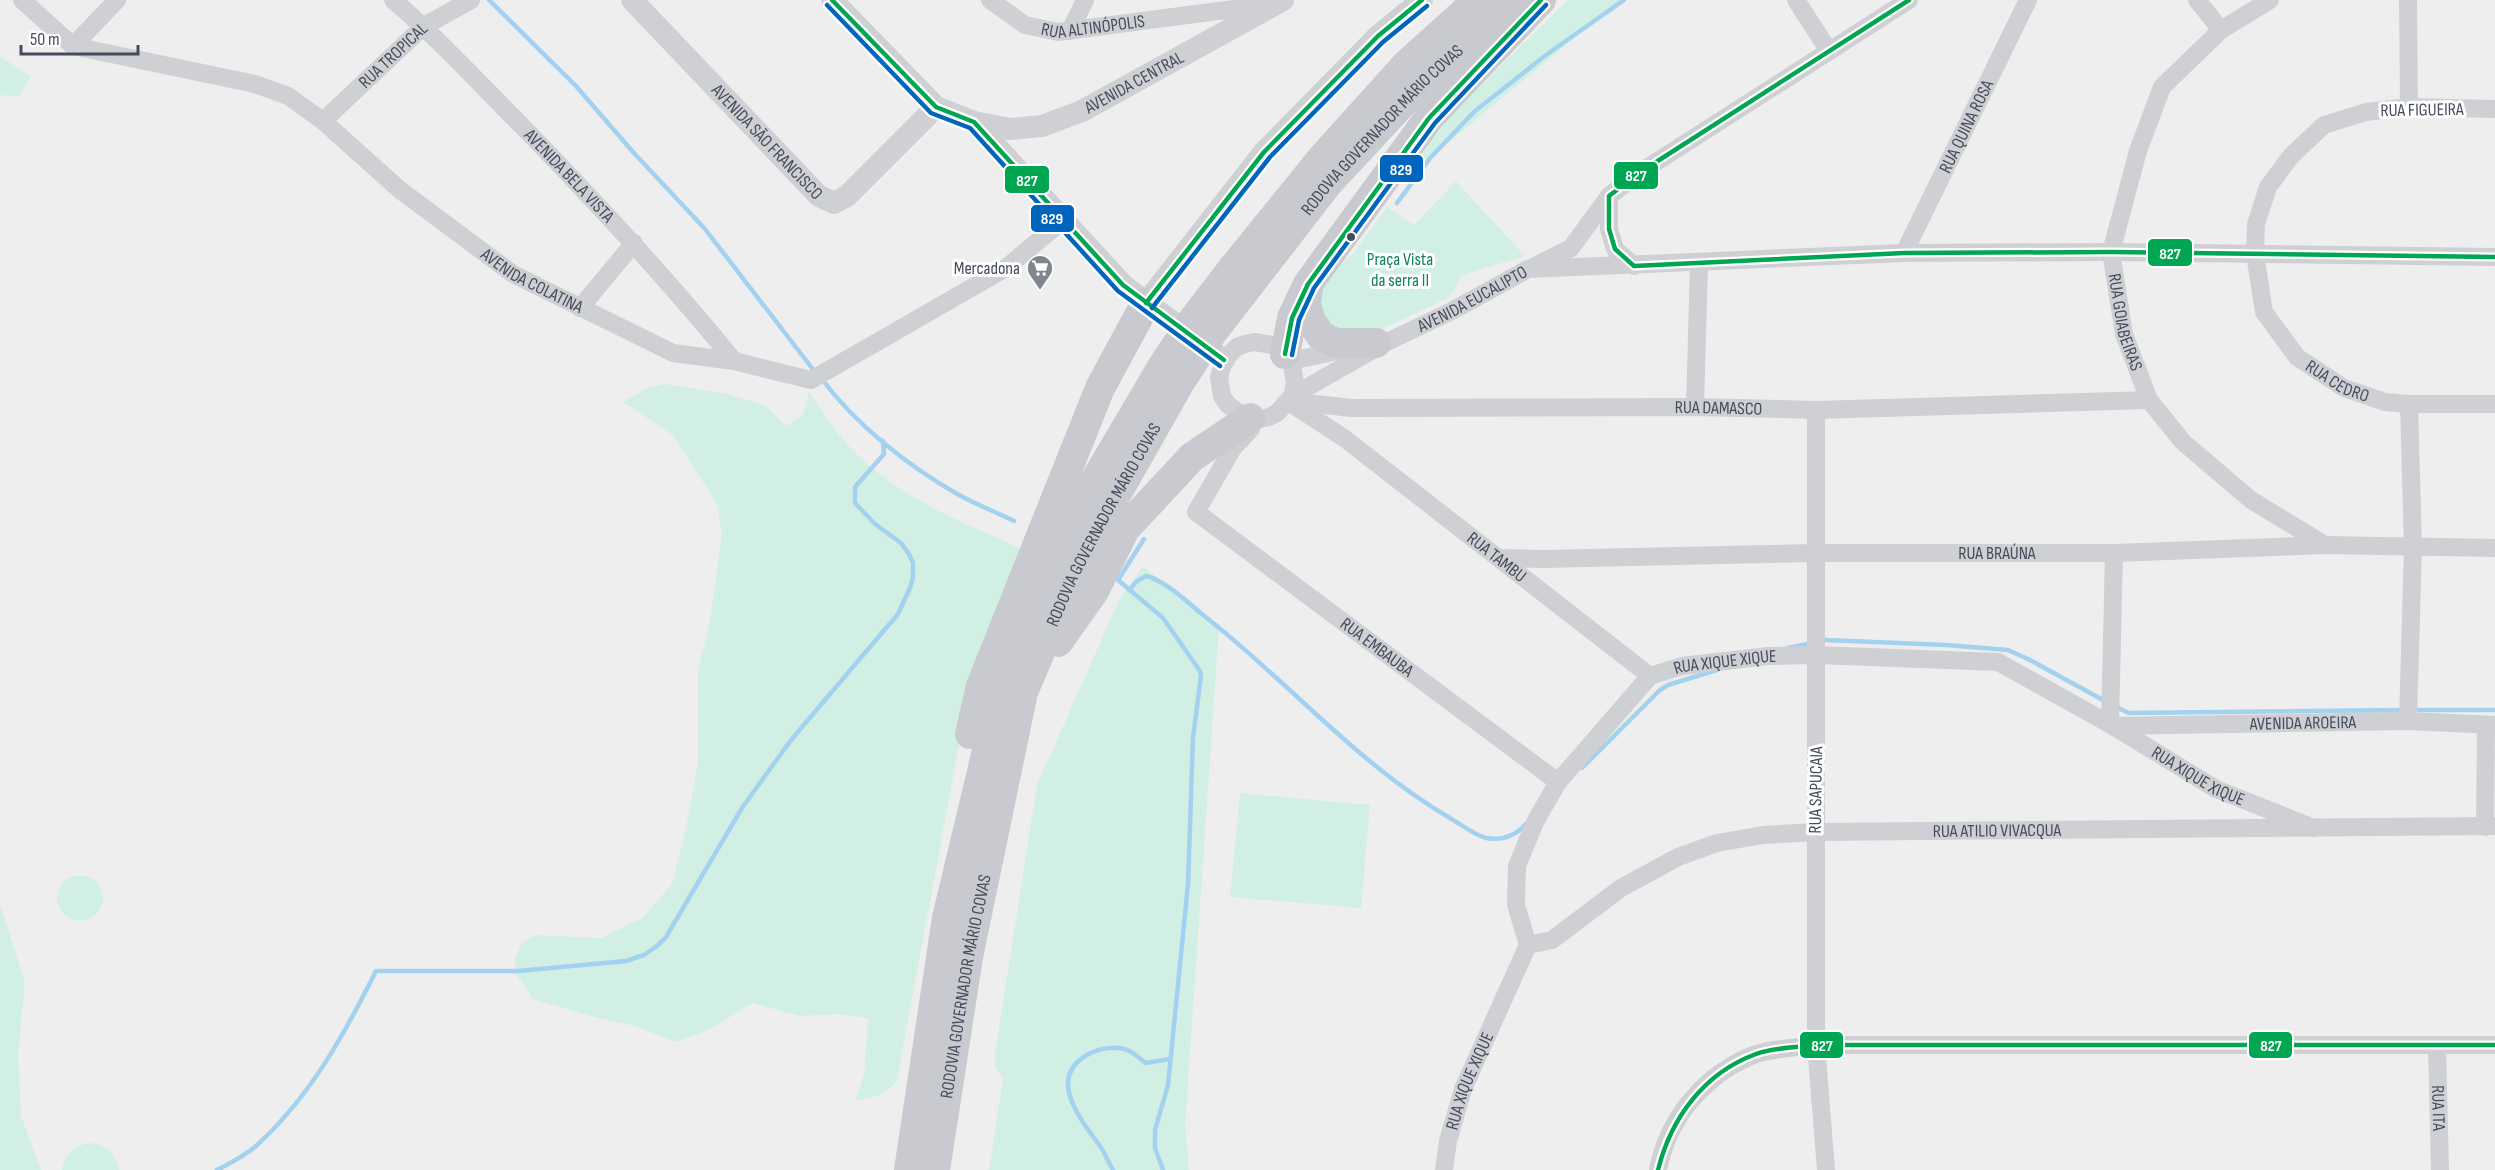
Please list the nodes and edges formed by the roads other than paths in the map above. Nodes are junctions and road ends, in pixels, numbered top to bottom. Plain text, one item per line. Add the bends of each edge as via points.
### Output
1 (22, 0) edge
2 (117, 0) edge
3 (393, 0) edge
4 (471, 0) edge
5 (632, 0) edge
6 (832, 0) edge
7 (990, 0) edge
8 (1085, 0) edge
9 (1422, 0) edge
10 (1478, 0) edge
11 (1514, 0) edge
12 (1540, 0) edge
13 (1796, 0) edge
14 (1909, 0) edge
15 (2028, 0) edge
16 (2197, 0) edge
17 (2270, 0) edge
18 (2408, 0) edge
19 (1279, 2) edge
20 (1204, 13) junction
21 (424, 26) junction
22 (2221, 30) junction
23 (1070, 31) junction
24 (1210, 40) junction
25 (74, 46) junction
26 (1829, 51) junction
27 (936, 107) junction
28 (2409, 107) junction
29 (2495, 109) edge
30 (323, 121) junction
31 (974, 122) junction
32 (1042, 126) junction
33 (1007, 156) junction
34 (1609, 196) junction
35 (1062, 220) junction
36 (634, 243) junction
37 (2111, 252) junction
38 (1904, 253) junction
39 (2255, 254) junction
40 (2495, 257) edge
41 (1699, 263) junction
42 (1634, 266) junction
43 (1528, 269) junction
44 (1308, 284) junction
45 (1146, 303) junction
46 (580, 308) junction
47 (1202, 327) junction
48 (1381, 343) junction
49 (1288, 358) junction
50 (1224, 360) junction
51 (735, 361) junction
52 (1335, 372) junction
53 (1290, 400) junction
54 (2149, 400) junction
55 (2409, 404) junction
56 (2495, 404) edge
57 (1695, 407) junction
58 (1352, 408) junction
59 (1816, 410) junction
60 (1255, 418) junction
61 (1344, 438) junction
62 (1093, 509) junction
63 (2325, 545) junction
64 (2413, 547) junction
65 (2495, 548) edge
66 (1817, 553) junction
67 (2114, 553) junction
68 (1501, 558) junction
69 (1543, 560) junction
70 (1063, 571) junction
71 (1535, 585) junction
72 (1818, 655) junction
73 (1650, 676) junction
74 (2409, 712) junction
75 (2112, 725) junction
76 (2490, 725) edge
77 (1558, 782) junction
78 (2490, 826) edge
79 (2314, 828) junction
80 (1815, 832) junction
81 (1528, 945) junction
82 (1816, 1045) junction
83 (2495, 1045) edge
84 (2437, 1046) junction
85 (909, 1170) edge
86 (935, 1170) edge
87 (1444, 1170) edge
88 (1658, 1170) edge
89 (1826, 1170) edge
90 (2440, 1170) edge

1 - 25 street, AVENIDA COLATINA
2 - 25 street
3 - 21 street, AVENIDA BELA VISTA
4 - 21 street, RUA TROPICAL
5 - 27 street, AVENIDA SÃO FRANCISCO via 819,196 834,203 847,196
6 - 27 street
7 - 23 street, RUA ALTINÓPOLIS via 1025,25
8 - 23 street
9 - 45 street via 1378,36 1264,152
10 - 47 main road, RODOVIA GOVERNADOR MÁRIO COVAS via 1405,66 1323,157
11 - 47 main road, RODOVIA GOVERNADOR MÁRIO COVAS via 1423,81
12 - 44 main road via 1429,118
13 - 26 street
14 - 26 street
15 - 38 street, RUA QUINA ROSA
16 - 22 street
17 - 22 street, RUA GOIABEIRAS
18 - 28 street
19 - 20 street, RUA ALTINÓPOLIS
19 - 24 street, AVENIDA CENTRAL
20 - 23 street, RUA ALTINÓPOLIS
20 - 24 street via 1213,22
21 - 30 street, RUA TROPICAL
21 - 36 street, AVENIDA BELA VISTA
22 - 37 street, RUA GOIABEIRAS via 2162,87 2138,151
24 - 32 street, AVENIDA CENTRAL via 1082,111
25 - 30 street, AVENIDA COLATINA via 255,84 288,96
26 - 34 street
27 - 31 street
28 - 29 street, RUA FIGUEIRA
28 - 39 street, RUA FIGUEIRA via 2366,112 2324,124 2291,156 2268,187 2256,224
30 - 46 street, AVENIDA COLATINA via 400,190 513,274
31 - 32 street, AVENIDA CENTRAL via 1010,129
31 - 33 street
32 - 33 street via 1012,145
33 - 35 street
34 - 42 street via 1609,229 1615,249
34 - 43 street via 1570,248
35 - 45 street via 1123,285
35 - 51 street, AVENIDA COLATINA via 1006,268 811,380
36 - 46 street
36 - 51 street, AVENIDA BELA VISTA
37 - 38 street, AVENIDA EUCALIPTO
37 - 39 street, AVENIDA EUCALIPTO
37 - 54 street, RUA GOIABEIRAS via 2124,334
38 - 41 street, AVENIDA EUCALIPTO
39 - 40 street, AVENIDA EUCALIPTO
39 - 55 street, RUA CEDRO via 2264,312 2296,357 2344,388 2385,402
41 - 42 street, AVENIDA EUCALIPTO
41 - 57 street
42 - 43 street, AVENIDA EUCALIPTO
43 - 48 street, AVENIDA EUCALIPTO via 1452,311
44 - 48 main road via 1305,305 1321,336 1336,343
44 - 49 main road via 1292,318
45 - 50 street
45 - 62 main road via 1100,388
46 - 51 street, AVENIDA COLATINA via 673,353
47 - 62 main road, RODOVIA GOVERNADOR MÁRIO COVAS
48 - 49 street, AVENIDA EUCALIPTO
48 - 52 street, AVENIDA EUCALIPTO
49 - 50 street via 1273,345 1254,342 1237,347
49 - 53 street via 1295,373
50 - 60 street via 1219,378 1222,396 1234,411
52 - 53 street, AVENIDA EUCALIPTO
52 - 58 street via 1333,391
53 - 58 street, RUA DAMASCO
53 - 60 street via 1277,413
53 - 61 street, RUA TAMBU
54 - 59 street, RUA DAMASCO
54 - 63 street, RUA GOIABEIRAS via 2182,442 2251,500
55 - 56 street, RUA CEDRO
55 - 64 street
57 - 58 street, RUA DAMASCO
57 - 59 street, RUA DAMASCO
58 - 61 street via 1340,425
59 - 66 street, RUA SAPUCAIA
60 - 62 main road via 1192,457
60 - 77 street, RUA EMBAUBA via 1196,512
61 - 68 street, RUA TAMBU
62 - 70 main road, RODOVIA GOVERNADOR MÁRIO COVAS
62 - 70 main road
63 - 64 street, RUA BRAÚNA
63 - 67 street, RUA BRAÚNA
64 - 65 street, RUA BRAÚNA
64 - 74 street
66 - 67 street, RUA BRAÚNA
66 - 69 street, RUA BRAÚNA
66 - 72 street, RUA SAPUCAIA
67 - 75 street
68 - 69 street, RUA BRAÚNA
68 - 71 street, RUA TAMBU
69 - 71 street
70 - 85 main road, RODOVIA GOVERNADOR MÁRIO COVAS via 998,705 947,918
70 - 86 main road, RODOVIA GOVERNADOR MÁRIO COVAS via 1023,692 968,957
71 - 73 street, RUA TAMBU
72 - 73 street, RUA XIQUE XIQUE via 1693,664
72 - 75 street, RUA XIQUE XIQUE via 1998,662
72 - 80 street, RUA SAPUCAIA
73 - 77 street, RUA XIQUE XIQUE
74 - 75 street, AVENIDA AROEIRA
74 - 76 street, AVENIDA AROEIRA
75 - 79 street, RUA XIQUE XIQUE via 2216,789
76 - 78 street
77 - 81 street, RUA XIQUE XIQUE via 1534,822 1516,866 1515,905
78 - 79 street, RUA ATILIO VIVACQUA
79 - 80 street, RUA ATILIO VIVACQUA
80 - 81 street, RUA ATILIO VIVACQUA via 1717,843 1678,857 1621,888 1552,940
80 - 82 street, RUA SAPUCAIA
81 - 87 street, RUA XIQUE XIQUE via 1462,1089
82 - 84 street
82 - 88 street via 1757,1054 1714,1076 1674,1124
82 - 89 street, RUA SAPUCAIA
83 - 84 street
84 - 90 street, RUA ITA

